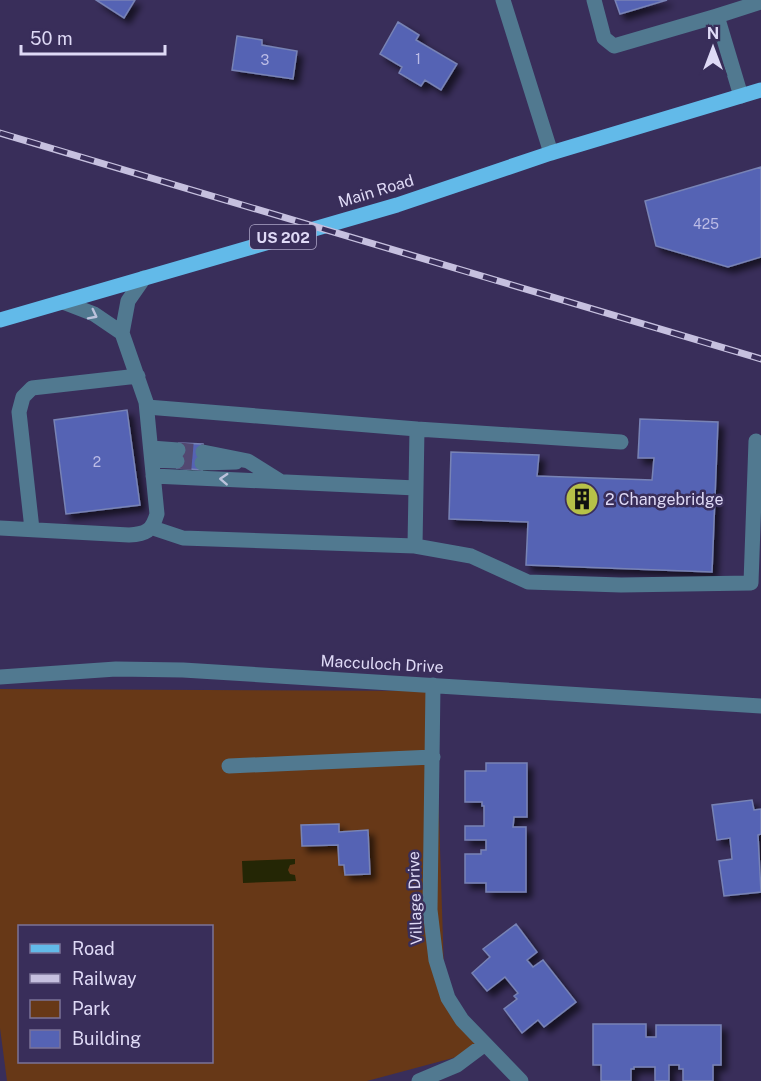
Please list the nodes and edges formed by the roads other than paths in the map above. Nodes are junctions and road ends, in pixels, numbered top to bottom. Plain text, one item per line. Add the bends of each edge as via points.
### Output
1 (503, 0) edge
2 (594, 0) edge
3 (761, 2) edge
4 (717, 16) junction
5 (761, 90) edge
6 (741, 96) junction
7 (551, 153) junction
8 (144, 278) junction
9 (63, 302) junction
10 (0, 320) edge
11 (122, 333) junction
12 (138, 376) junction
13 (147, 407) junction
14 (417, 429) junction
15 (756, 441) dead end
16 (621, 442) dead end
17 (151, 454) junction
18 (178, 456) tunnel mouth
19 (202, 457) tunnel mouth
20 (153, 476) junction
21 (283, 483) junction
22 (416, 488) junction
23 (0, 528) edge
24 (153, 528) junction
25 (32, 529) junction
26 (415, 546) junction
27 (0, 677) edge
28 (433, 685) junction
29 (761, 706) edge
30 (433, 757) junction
31 (229, 766) dead end
32 (484, 1044) junction
33 (419, 1081) edge
34 (520, 1081) edge

1 - 7 street
2 - 4 street via 604,38 614,46
3 - 4 street
4 - 6 street
5 - 6 main road, Main Road / US 202
6 - 7 main road, Main Road / US 202
7 - 8 main road, Main Road / US 202 via 397,205
8 - 9 main road, Main Road / US 202
8 - 11 street via 128,301
9 - 10 main road, Main Road / US 202
9 -> 11 street via 94,314
11 - 12 street
12 - 13 street
12 - 25 street via 32,388 23,397 19,412
13 - 14 street
13 - 17 street
14 - 16 street
14 - 22 street
15 - 26 street via 751,583 528,582 471,556
17 - 18 street
17 - 20 street
19 - 21 street via 248,461
21 -> 20 street
20 - 24 street via 157,514
21 - 22 street
22 - 26 street
23 - 25 street
24 - 25 street via 129,535
24 - 26 street via 183,538
27 - 28 street, Macculoch Drive via 116,669
28 - 29 street, Macculoch Drive
28 - 30 street, Village Drive
30 - 31 street
30 - 32 street, Village Drive via 430,910 436,960 448,998
32 - 33 street via 457,1065
32 - 34 street, Village Drive

